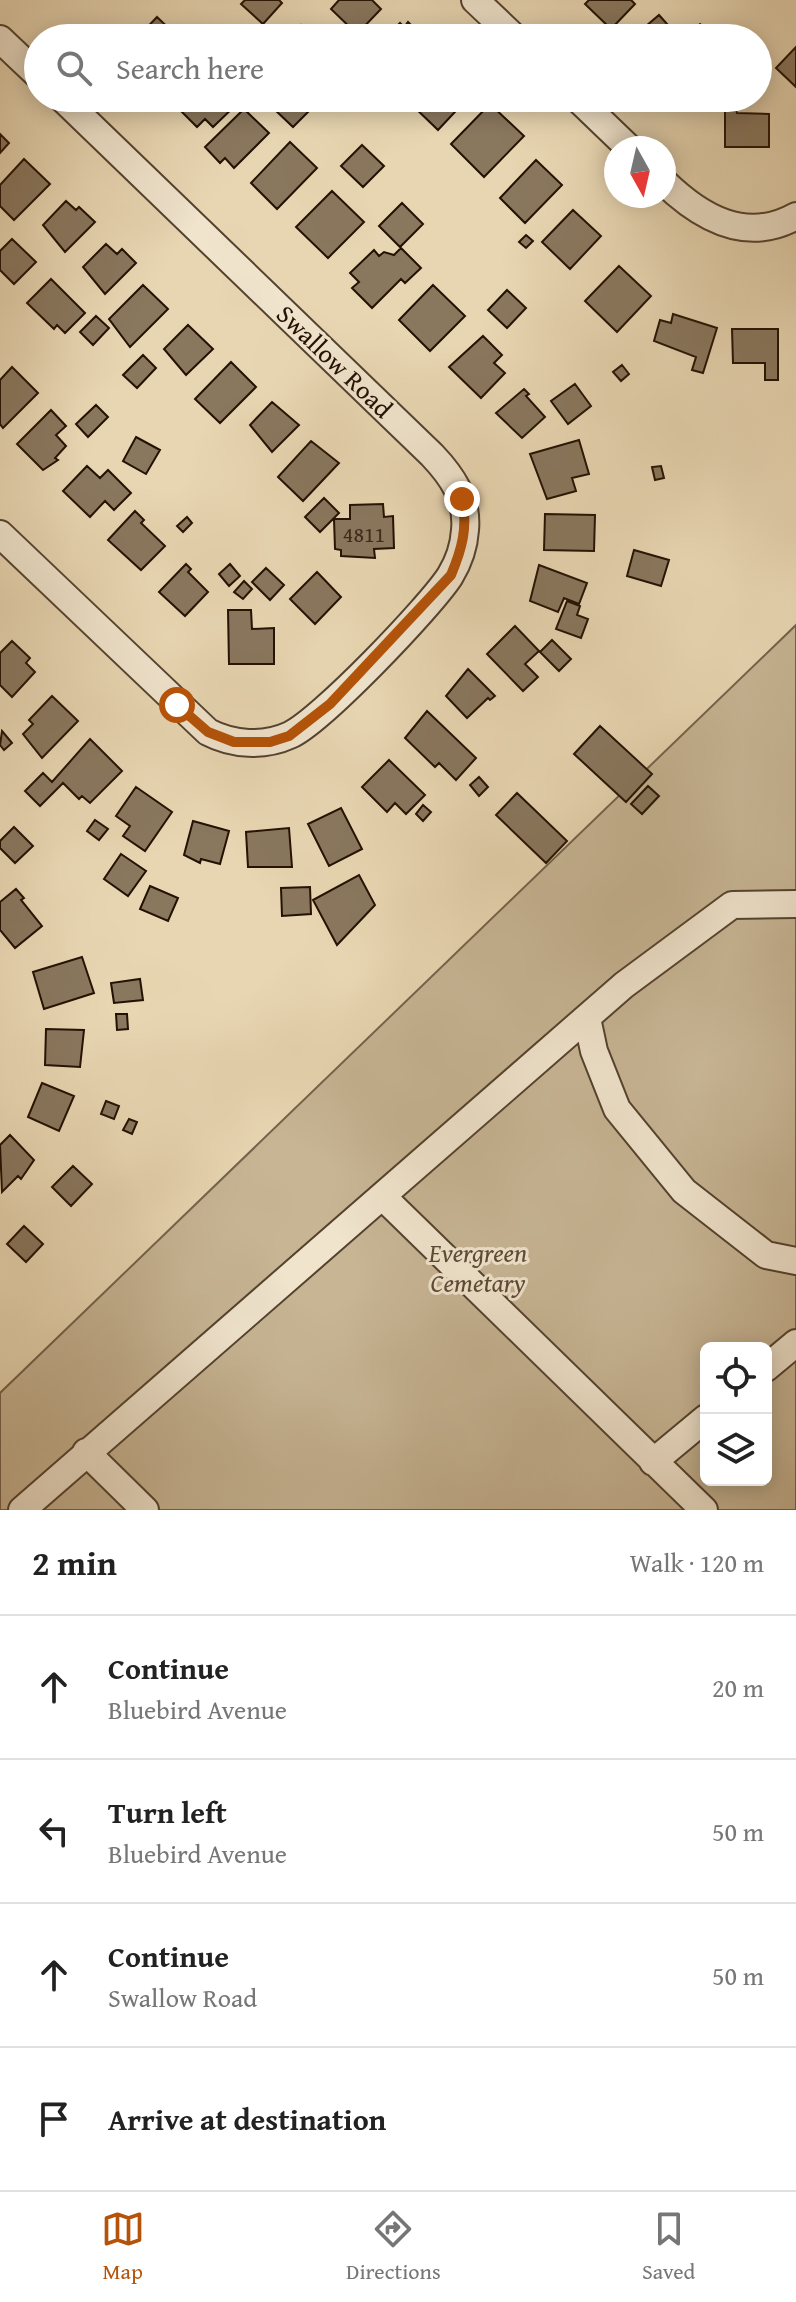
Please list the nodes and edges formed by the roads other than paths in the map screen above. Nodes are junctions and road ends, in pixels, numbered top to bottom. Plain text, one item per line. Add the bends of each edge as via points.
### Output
1 (475, 0) edge
2 (500, 24) edge
3 (0, 39) edge
4 (24, 62) edge
5 (76, 112) edge
6 (592, 112) edge
7 (617, 136) edge
8 (676, 193) edge
9 (796, 216) edge
10 (0, 534) edge
11 (796, 904) edge
12 (587, 1018) junction
13 (382, 1196) junction
14 (796, 1261) edge
15 (796, 1343) edge
16 (772, 1363) edge
17 (700, 1423) edge
18 (86, 1452) junction
19 (653, 1462) junction
20 (22, 1510) edge
21 (145, 1510) edge
22 (704, 1510) edge

1 - 2 street
3 - 4 street
5 - 10 street, Swallow Road via 451,474 465,512 461,553 437,593 314,719 289,736 251,743 217,736 177,705
6 - 7 street
8 - 9 street via 700,214 738,227 761,228
11 - 12 street via 732,905
12 - 13 street
12 - 14 street via 617,1109 684,1191 766,1255
13 - 18 street
13 - 19 street
15 - 16 street
17 - 19 street
18 - 20 street
18 - 21 street
19 - 22 street

